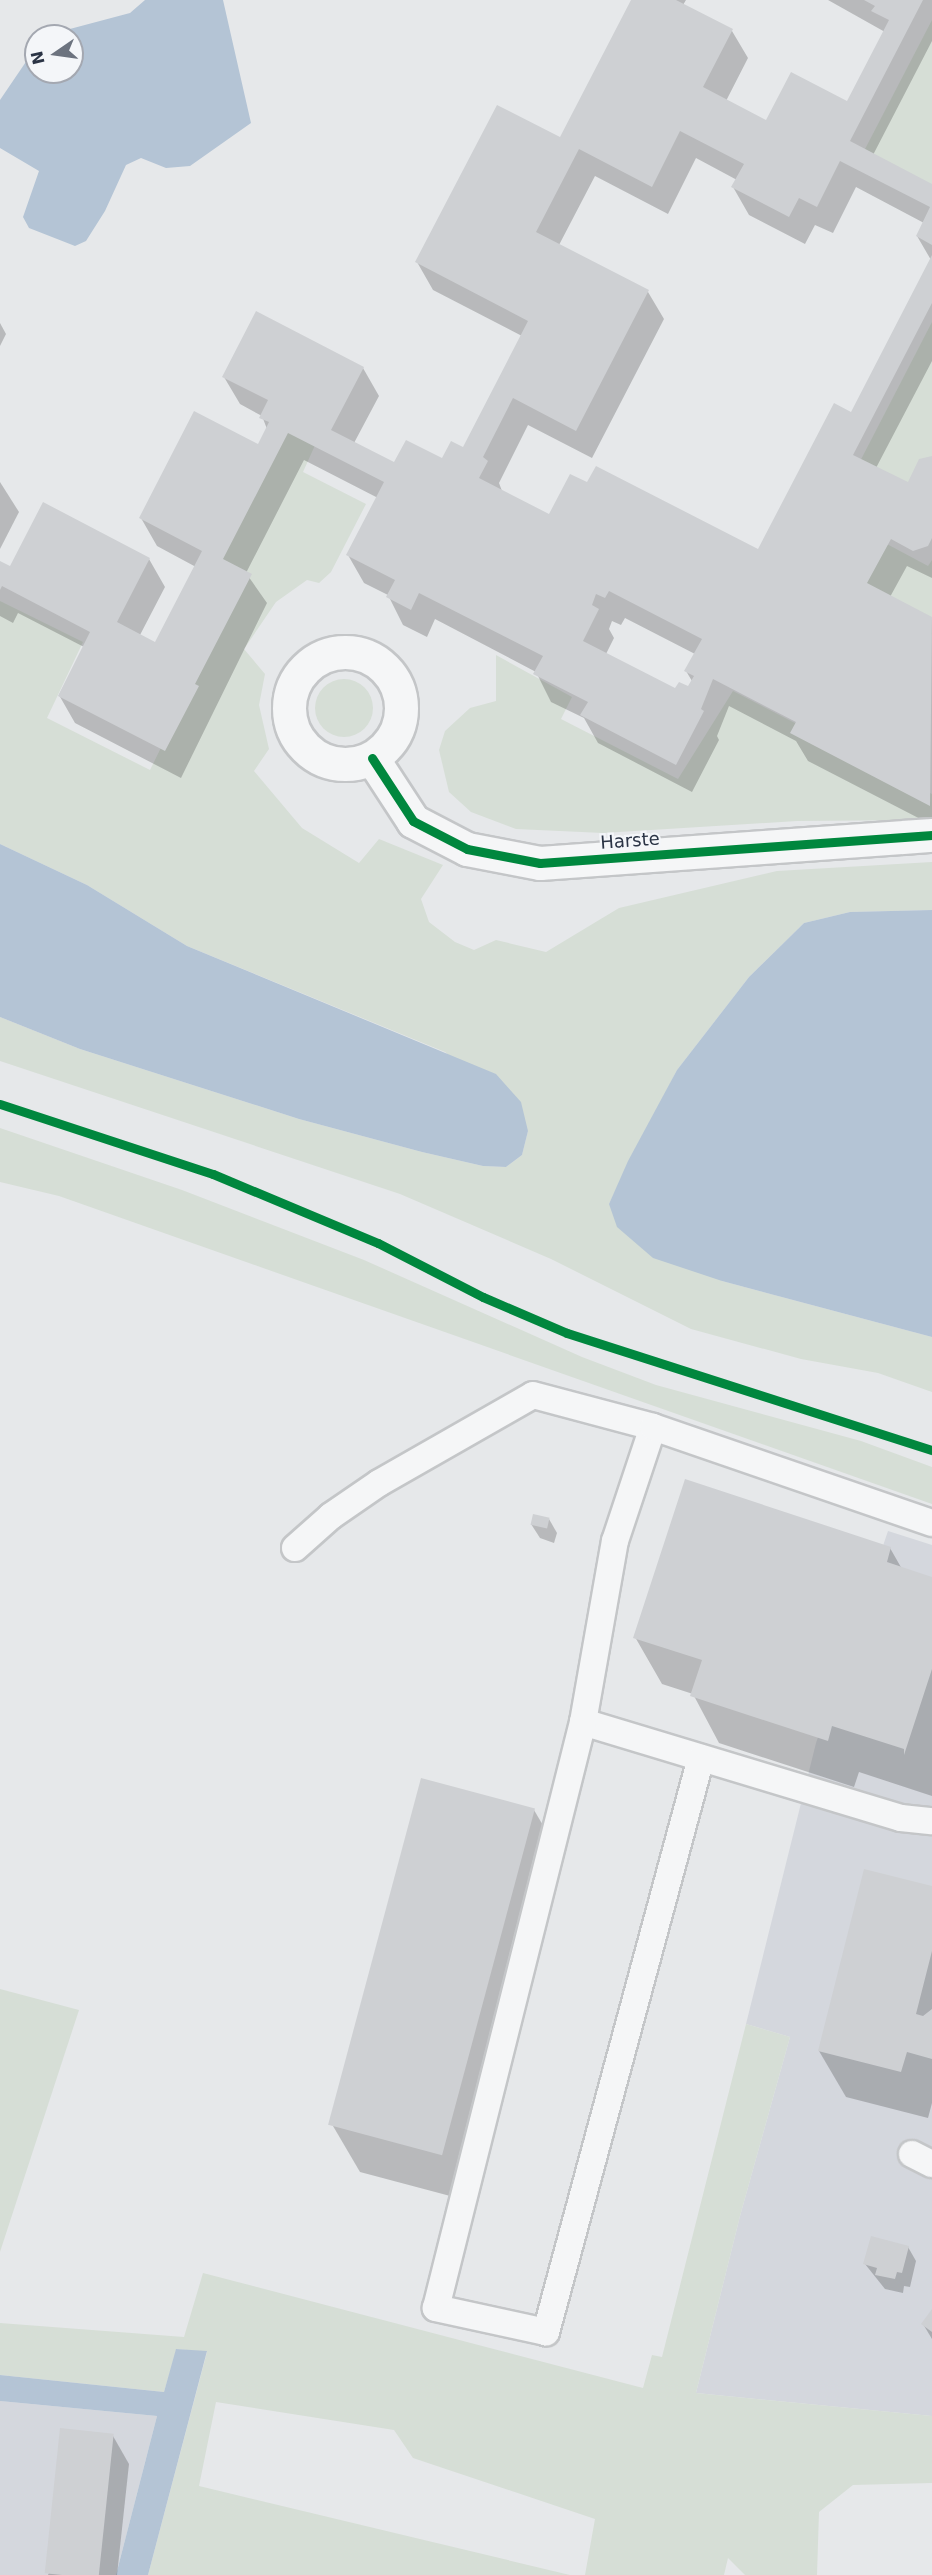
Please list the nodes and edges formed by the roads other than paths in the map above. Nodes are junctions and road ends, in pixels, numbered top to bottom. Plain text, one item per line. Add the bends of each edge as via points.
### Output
1 (372, 758) dead end
2 (932, 835) edge
3 (653, 1427) junction
4 (932, 1523) edge
5 (296, 1548) dead end
6 (583, 1722) junction
7 (701, 1758) junction
8 (932, 1821) edge

1 - 2 street, Harste via 413,821 467,849 540,863
3 - 4 lane
3 - 5 lane via 534,1395 379,1483 331,1516
3 - 6 lane via 615,1541
6 - 7 lane
6 - 7 lane via 436,2308 546,2332
7 - 8 lane via 901,1818

